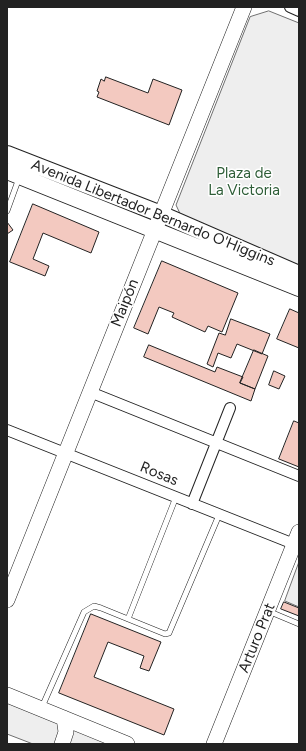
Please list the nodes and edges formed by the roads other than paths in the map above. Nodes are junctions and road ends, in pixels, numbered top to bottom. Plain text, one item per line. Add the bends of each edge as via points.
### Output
1 (244, 7) edge
2 (290, 7) edge
3 (299, 11) edge
4 (7, 154) edge
5 (14, 173) edge
6 (7, 211) edge
7 (157, 222) junction
8 (299, 274) edge
9 (299, 288) edge
10 (90, 392) junction
11 (230, 408) dead end
12 (7, 430) edge
13 (216, 443) junction
14 (65, 453) junction
15 (299, 476) edge
16 (176, 497) junction
17 (192, 504) junction
18 (219, 515) junction
19 (297, 541) edge
20 (7, 600) edge
21 (267, 611) junction
22 (128, 619) junction
23 (299, 624) edge
24 (7, 695) edge
25 (42, 709) junction
26 (64, 718) junction
27 (62, 744) edge
28 (127, 744) edge
29 (214, 744) edge

1 - 7 street, Maipón
2 - 3 street
4 - 7 main road, Avenida Libertador Bernardo O'Higgins
5 - 6 lane
5 - 7 main road, Avenida Libertador Bernardo O'Higgins
7 - 8 main road, Avenida Libertador Bernardo O'Higgins
7 - 9 main road, Avenida Libertador Bernardo O'Higgins
7 - 10 street, Maipón
10 - 13 street
10 - 14 street, Maipón
11 - 13 street
12 - 14 street, Rosas
13 - 15 street
13 - 17 street
14 - 16 street, Rosas
14 - 20 street, Maipón
16 - 17 street, Rosas
16 - 22 lane
17 - 18 street, Rosas
18 - 19 street, Rosas
18 - 22 lane via 169,633 165,634
19 - 21 street, Arturo Prat
21 - 23 lane
21 - 29 street, Arturo Prat
22 - 25 lane via 94,606 84,612
24 - 25 street
25 - 26 street
26 - 27 street via 66,732
26 - 28 street

